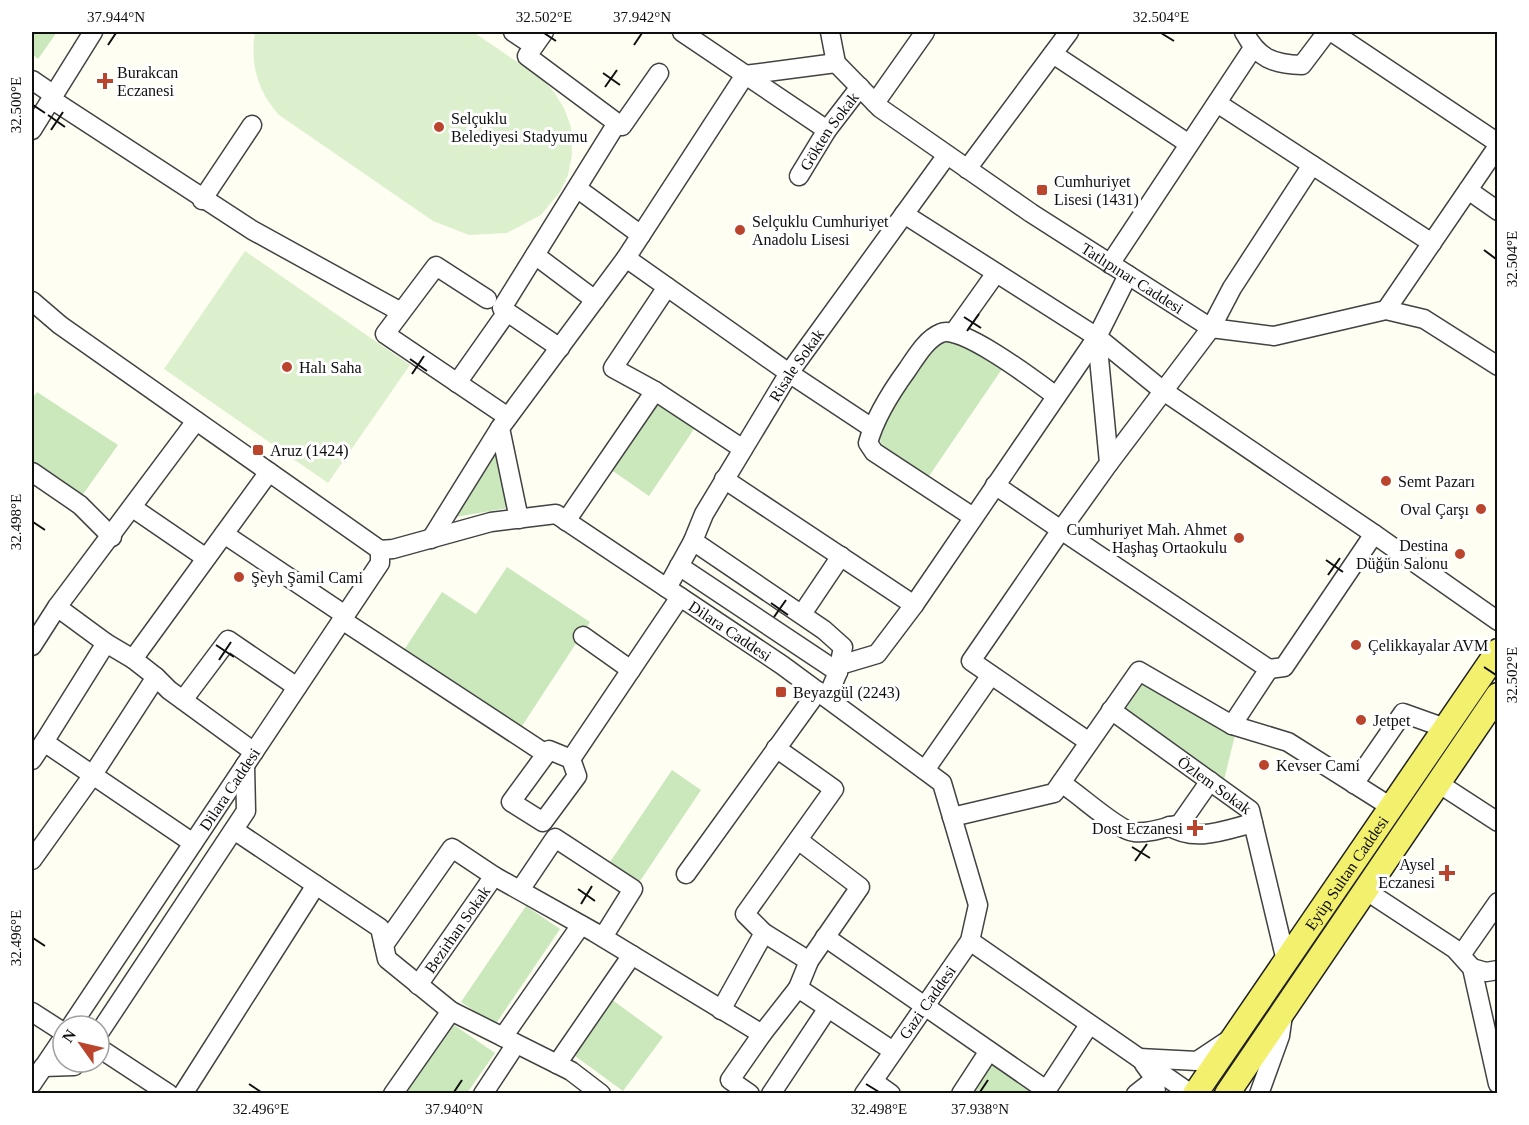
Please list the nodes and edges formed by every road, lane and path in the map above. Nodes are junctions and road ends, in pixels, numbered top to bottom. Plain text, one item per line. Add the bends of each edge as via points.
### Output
1 (79, 32) edge
2 (93, 32) edge
3 (513, 32) edge
4 (682, 32) edge
5 (830, 32) edge
6 (925, 32) edge
7 (1069, 32) edge
8 (1244, 32) edge
9 (1327, 32) edge
10 (1332, 32) edge
11 (539, 39) edge
12 (1253, 48) junction
13 (1053, 54) junction
14 (836, 63) junction
15 (659, 73) dead end
16 (745, 75) junction
17 (860, 87) junction
18 (45, 91) edge
19 (875, 103) junction
20 (1217, 103) junction
21 (32, 108) edge
22 (617, 123) junction
23 (252, 125) dead end
24 (32, 130) edge
25 (827, 130) junction
26 (1189, 144) junction
27 (1497, 145) edge
28 (947, 155) junction
29 (1312, 165) junction
30 (967, 169) junction
31 (799, 176) dead end
32 (578, 189) junction
33 (1468, 190) junction
34 (202, 200) junction
35 (1497, 212) edge
36 (904, 214) junction
37 (641, 235) junction
38 (1432, 243) junction
39 (535, 255) junction
40 (626, 258) junction
41 (1110, 264) junction
42 (996, 273) junction
43 (1128, 275) junction
44 (667, 287) junction
45 (488, 299) dead end
46 (595, 300) junction
47 (32, 301) edge
48 (1386, 310) junction
49 (401, 312) junction
50 (507, 312) junction
51 (32, 313) edge
52 (60, 325) junction
53 (1211, 328) junction
54 (954, 332) junction
55 (1097, 337) junction
56 (560, 348) junction
57 (1497, 366) edge
58 (789, 373) junction
59 (457, 383) junction
60 (1162, 390) junction
61 (656, 391) junction
62 (1056, 396) junction
63 (196, 421) junction
64 (504, 422) junction
65 (872, 428) junction
66 (743, 449) junction
67 (1109, 463) junction
68 (32, 472) edge
69 (269, 472) junction
70 (724, 479) junction
71 (995, 485) junction
72 (133, 508) junction
73 (972, 517) junction
74 (519, 519) junction
75 (566, 521) junction
76 (1061, 530) junction
77 (224, 534) junction
78 (1374, 534) junction
79 (111, 537) junction
80 (431, 539) junction
81 (693, 541) junction
82 (380, 550) junction
83 (841, 556) junction
84 (206, 558) junction
85 (679, 566) junction
86 (674, 592) junction
87 (914, 605) junction
88 (57, 607) junction
89 (802, 614) junction
90 (343, 617) junction
91 (1497, 621) edge
92 (583, 636) dead end
93 (106, 643) junction
94 (32, 646) edge
95 (1497, 651) edge
96 (133, 659) junction
97 (839, 668) junction
98 (1269, 669) junction
99 (631, 670) junction
100 (991, 675) junction
101 (156, 676) junction
102 (297, 687) junction
103 (822, 694) junction
104 (1497, 696) edge
105 (183, 700) junction
106 (1111, 710) junction
107 (1232, 725) junction
108 (1445, 728) junction
109 (44, 742) junction
110 (1089, 742) junction
111 (776, 748) junction
112 (546, 754) junction
113 (249, 758) junction
114 (571, 759) junction
115 (32, 760) edge
116 (925, 770) junction
117 (94, 773) junction
118 (1210, 781) junction
119 (1061, 783) junction
120 (1438, 783) junction
121 (1354, 784) junction
122 (1391, 807) junction
123 (952, 817) junction
124 (1497, 822) edge
125 (1253, 823) junction
126 (1169, 826) junction
127 (234, 830) junction
128 (38, 838) edge
129 (798, 840) junction
130 (193, 843) junction
131 (32, 860) edge
132 (686, 874) dead end
133 (494, 876) junction
134 (316, 885) junction
135 (520, 890) junction
136 (1365, 890) junction
137 (1497, 902) edge
138 (978, 905) joint
139 (581, 925) junction
140 (764, 933) junction
141 (603, 937) junction
142 (825, 937) junction
143 (970, 940) junction
144 (384, 945) junction
145 (632, 955) junction
146 (809, 961) junction
147 (1286, 961) junction
148 (1466, 962) junction
149 (1497, 970) edge
150 (418, 984) junction
151 (798, 988) junction
152 (923, 1007) junction
153 (828, 1008) junction
154 (721, 1010) junction
155 (1283, 1010) junction
156 (451, 1011) junction
157 (32, 1012) edge
158 (79, 1014) edge
159 (111, 1015) edge
160 (51, 1024) edge
161 (1089, 1024) junction
162 (762, 1034) junction
163 (1234, 1037) junction
164 (510, 1040) junction
165 (893, 1051) junction
166 (989, 1051) junction
167 (51, 1055) edge
168 (111, 1056) edge
169 (1139, 1058) junction
170 (557, 1064) junction
171 (43, 1067) junction
172 (51, 1067) edge
173 (32, 1084) edge
174 (1497, 1084) edge
175 (1155, 1086) edge
176 (868, 1087) edge
177 (1045, 1092) edge
178 (169, 1094) edge
179 (183, 1094) edge
180 (393, 1094) edge
181 (483, 1094) edge
182 (601, 1094) edge
183 (750, 1094) edge
184 (771, 1094) edge
185 (891, 1094) edge
186 (961, 1094) edge
187 (1136, 1094) edge
188 (1193, 1094) edge
189 (1227, 1094) edge
190 (1259, 1094) edge

1 - 18 street
2 - 18 street
3 - 11 street
4 - 16 street
5 - 14 street
6 - 19 street
7 - 13 street
8 - 12 street
9 - 12 street via 1302,65 1278,64
10 - 27 street
11 - 22 street via 527,56
12 - 20 street
13 - 26 street
13 - 30 street
14 - 16 street
14 - 17 street, Tatlıpınar Caddesi
15 - 22 street via 622,126
16 - 25 street
16 - 37 street
17 - 19 street, Tatlıpınar Caddesi
17 - 25 street, Gökten Sokak
18 - 21 street
18 - 24 street
18 - 34 street
19 - 28 street, Tatlıpınar Caddesi
20 - 26 street
20 - 29 street
22 - 32 street
23 - 34 street
25 - 31 street, Gökten Sokak
26 - 41 street
27 - 33 street
28 - 30 street, Tatlıpınar Caddesi
28 - 36 street, Risale Sokak
29 - 38 street
29 - 53 street via 1232,288
30 - 41 street, Tatlıpınar Caddesi
32 - 37 street
32 - 39 street
33 - 35 street
33 - 38 street
34 - 49 street
36 - 42 street
36 - 58 street, Risale Sokak
37 - 40 street
38 - 48 street
39 - 46 street
39 - 50 street via 502,308
40 - 44 street
40 - 46 street
41 - 43 street, Tatlıpınar Caddesi
42 - 54 street
42 - 55 street
43 - 53 street, Tatlıpınar Caddesi
43 - 55 street
44 - 58 street
44 - 61 street via 613,368
45 - 49 street via 436,266
46 - 56 street
47 - 52 street
48 - 53 street, Tatlıpınar Caddesi via 1274,336
48 - 57 street, Tatlıpınar Caddesi via 1424,319
49 - 59 street via 384,334
50 - 56 street
50 - 59 street
51 - 52 street
52 - 63 street
53 - 60 street
54 - 62 street
54 - 65 street via 941,332 925,346
55 - 60 street
55 - 62 street
55 - 67 street
56 - 64 street
58 - 65 street
58 - 66 street, Risale Sokak
59 - 64 street
60 - 67 street
60 - 78 street
61 - 66 street
61 - 75 street
62 - 71 street
63 - 69 street
63 - 72 street
64 - 74 street
64 - 80 street
65 - 73 street via 868,443 874,452
66 - 70 street, Risale Sokak
67 - 76 street
68 - 79 street via 81,506
69 - 77 street
69 - 82 street
70 - 81 street, Risale Sokak
70 - 83 street
71 - 73 street
71 - 76 street
72 - 79 street
72 - 84 street
73 - 87 street
74 - 75 street, Dilara Caddesi via 556,514
74 - 80 street, Dilara Caddesi via 491,522
75 - 86 street, Dilara Caddesi
76 - 98 street
76 - 100 street via 971,661
77 - 84 street
77 - 90 street
78 - 91 street
78 - 98 street via 1284,667
79 - 88 street
80 - 82 street, Dilara Caddesi
81 - 85 street, Risale Sokak
81 - 89 street
82 - 90 street, Dilara Caddesi via 380,563
83 - 87 street
83 - 89 street
84 - 96 street
85 - 86 street, Risale Sokak
85 - 97 street
86 - 99 street, Risale Sokak
86 - 103 street, Dilara Caddesi
87 - 97 street via 877,654
88 - 93 street
88 - 94 street
89 - 97 street via 843,647
90 - 102 street, Dilara Caddesi
90 - 112 street
92 - 99 street
93 - 96 street
93 - 109 street
95 - 108 main road, Eyüp Sultan Caddesi
96 - 101 street
97 - 103 street
98 - 107 street
99 - 114 street, Risale Sokak
100 - 110 street
100 - 116 street
101 - 105 street
101 - 117 street
102 - 105 street via 228,640
102 - 113 street, Dilara Caddesi
103 - 111 street
103 - 116 street, Dilara Caddesi
104 - 120 main road, Eyüp Sultan Caddesi
105 - 113 street
106 - 107 street via 1139,670
106 - 110 street
106 - 118 street, Özlem Sokak
107 - 121 street via 1288,742
108 - 121 street via 1403,712
108 - 122 main road, Eyüp Sultan Caddesi
109 - 115 street
109 - 117 street
110 - 119 street
111 - 129 street via 834,789
111 - 132 street
112 - 114 street via 549,750
112 - 114 street via 511,802 543,822 577,776
113 - 127 street via 246,811
113 - 130 street, Dilara Caddesi
116 - 123 street, Dilara Caddesi via 942,783
117 - 128 street
117 - 130 street
118 - 125 street, Özlem Sokak via 1250,810
118 - 126 street via 1180,824
119 - 123 street via 1054,794
119 - 126 street via 1128,831
120 - 124 street
120 - 136 main road, Eyüp Sultan Caddesi
121 - 122 street
122 - 147 main road, Eyüp Sultan Caddesi
123 - 138 street, Dilara Caddesi
125 - 126 street via 1212,834 1187,835
125 - 147 street, Özlem Sokak
127 - 134 street
127 - 159 street
128 - 131 street
129 - 140 street via 745,914
129 - 142 street via 860,887
130 - 158 street, Dilara Caddesi
133 - 135 street
133 - 144 street via 452,848
133 - 150 street, Bezirhan Sokak
134 - 144 street via 380,928
134 - 179 street
135 - 139 street
135 - 141 street via 555,838 633,889
136 - 148 street
136 - 155 main road, Eyüp Sultan Caddesi
137 - 148 street
138 - 143 street, Gazi Caddesi
139 - 141 street
139 - 164 street
140 - 146 street
140 - 154 street
141 - 145 street
142 - 146 street
142 - 152 street
143 - 152 street, Gazi Caddesi
143 - 161 street
144 - 150 street via 387,959
145 - 154 street
145 - 170 street
146 - 151 street
147 - 163 main road, Eyüp Sultan Caddesi
148 - 149 street via 1486,972
148 - 174 street
150 - 156 street
151 - 153 street
151 - 162 street
152 - 165 street, Gazi Caddesi
152 - 166 street
153 - 165 street
153 - 184 street
154 - 162 street
155 - 189 main road, Eyüp Sultan Caddesi
155 - 190 street via 1280,1036
156 - 164 street
156 - 180 street
157 - 160 street
161 - 169 street
161 - 177 street
162 - 183 street via 730,1080
163 - 169 street via 1197,1061
163 - 188 main road, Eyüp Sultan Caddesi
164 - 170 street
164 - 181 street
165 - 176 street, Gazi Caddesi
166 - 177 street
166 - 186 street
167 - 171 street
168 - 178 street
169 - 175 street
169 - 188 street
170 - 182 street
171 - 172 street
171 - 173 street
175 - 187 street
176 - 185 street

